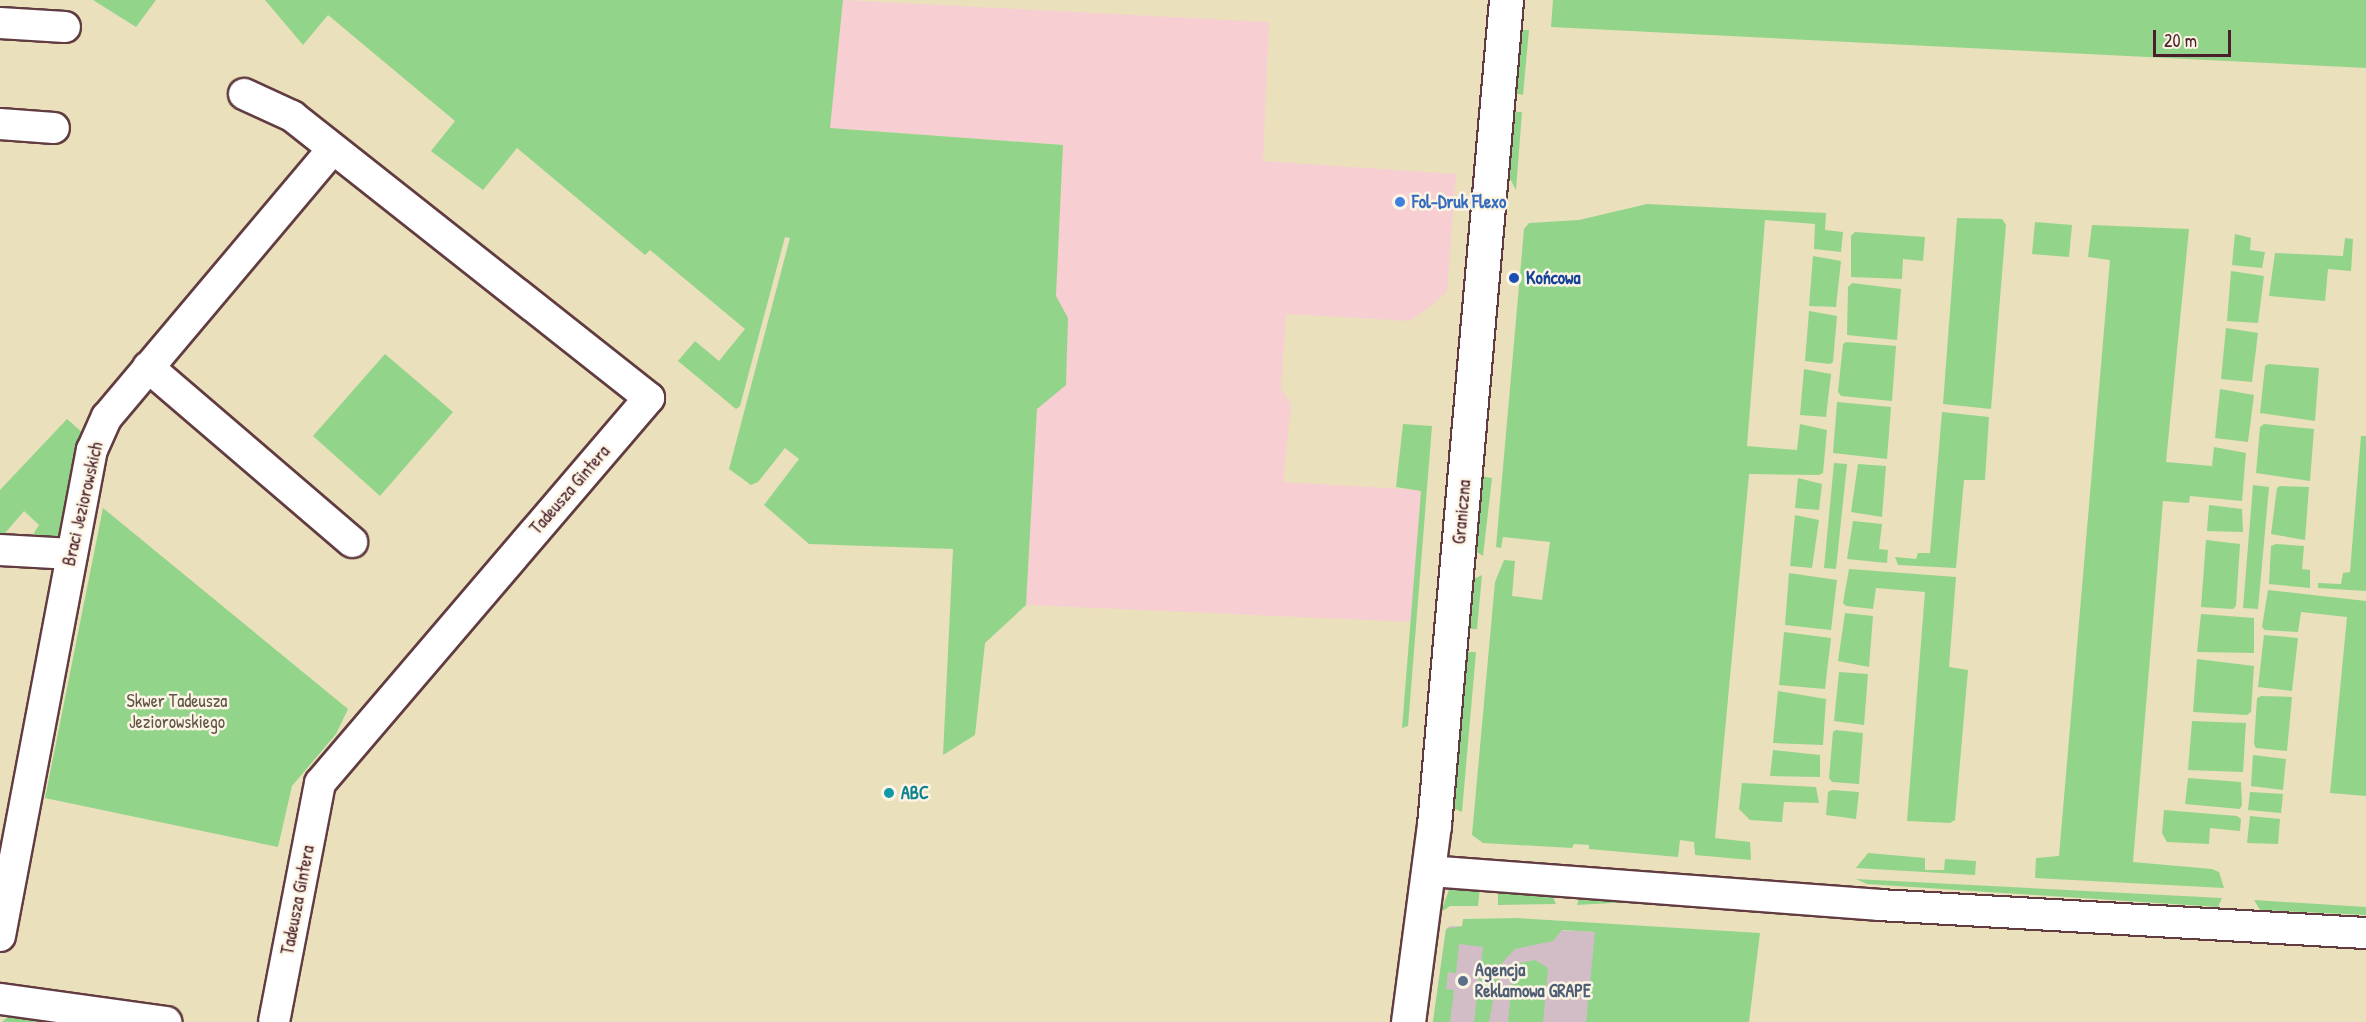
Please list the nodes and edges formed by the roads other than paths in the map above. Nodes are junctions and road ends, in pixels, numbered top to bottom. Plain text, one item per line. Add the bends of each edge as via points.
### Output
1 (1506, 0) edge
2 (0, 22) edge
3 (65, 27) dead end
4 (244, 94) dead end
5 (0, 124) edge
6 (54, 128) dead end
7 (332, 150) junction
8 (148, 368) junction
9 (352, 542) dead end
10 (0, 550) edge
11 (72, 554) junction
12 (1429, 870) junction
13 (1, 919) edge
14 (2366, 933) edge
15 (0, 999) edge
16 (166, 1022) edge
17 (274, 1022) edge
18 (1408, 1022) edge

1 - 12 street, Graniczna
2 - 3 street
4 - 7 street, Tadeusza Gintera via 292,116
5 - 6 street
7 - 8 street, Braci Jeziorowskich
7 - 17 street, Tadeusza Gintera via 649,398 320,783
8 - 9 street
8 - 11 street, Braci Jeziorowskich via 107,417 92,450
10 - 11 street
11 - 13 street, Braci Jeziorowskich
12 - 14 street via 1879,904
12 - 18 street, Graniczna
15 - 16 street

